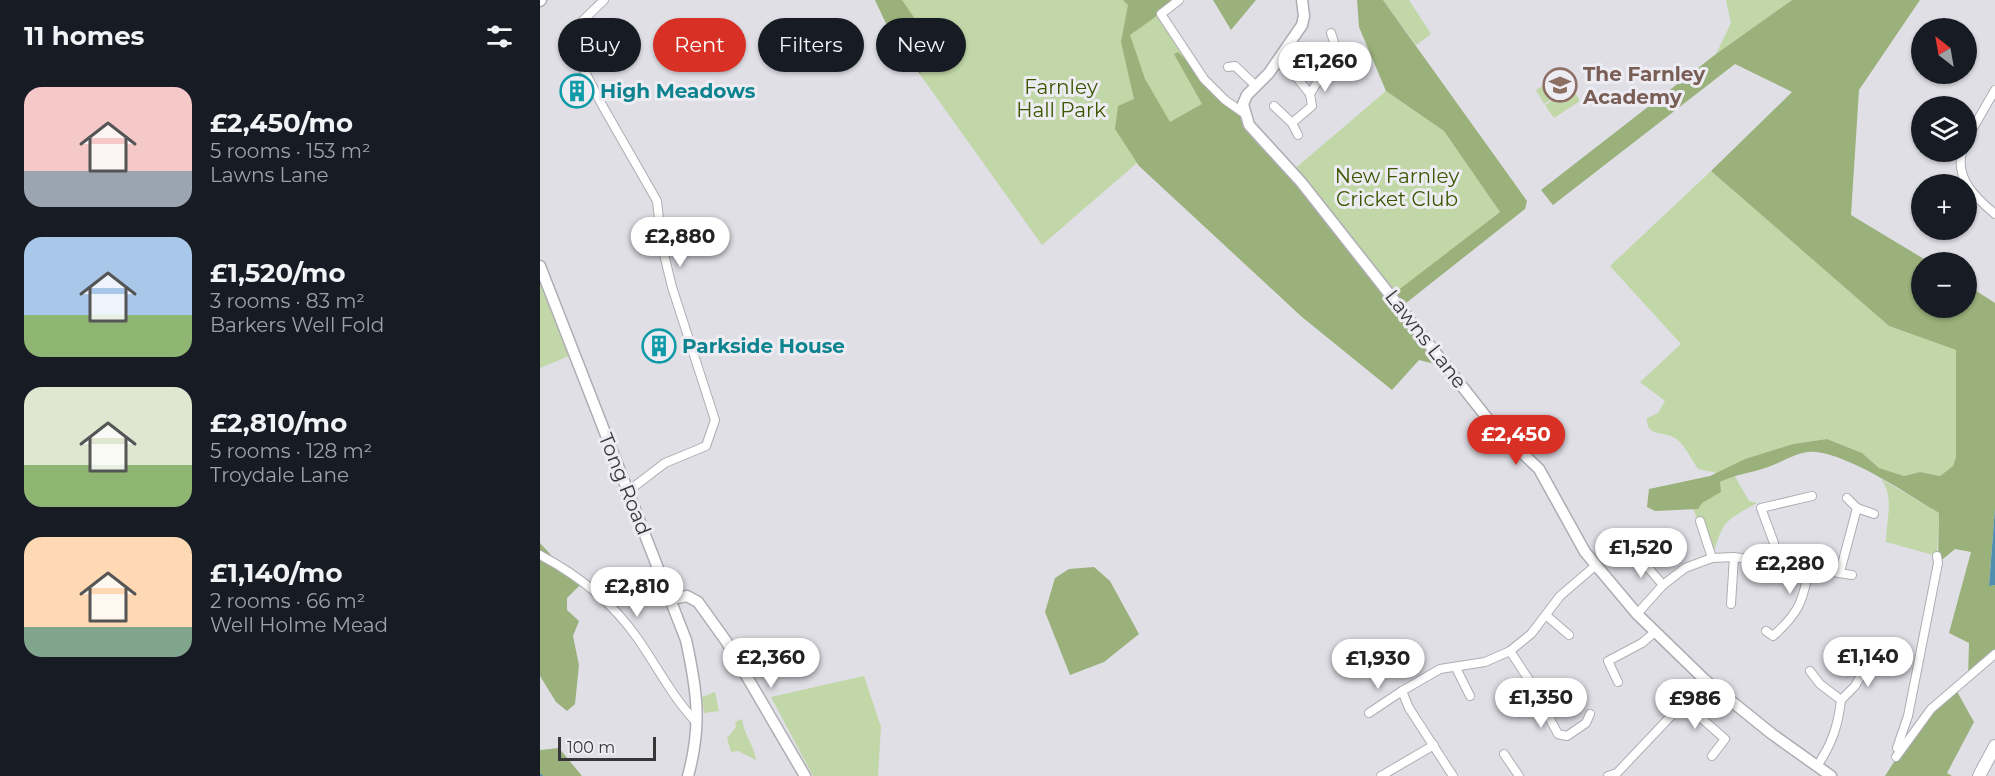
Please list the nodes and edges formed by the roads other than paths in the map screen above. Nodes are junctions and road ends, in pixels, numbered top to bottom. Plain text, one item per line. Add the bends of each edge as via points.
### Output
1 (604, 0) edge
2 (1179, 0) edge
3 (1302, 0) edge
4 (1331, 33) dead end
5 (1239, 57) dead end
6 (1277, 62) junction
7 (1255, 85) junction
8 (1995, 90) edge
9 (1310, 94) junction
10 (1274, 106) dead end
11 (1245, 114) junction
12 (1977, 121) edge
13 (1292, 123) junction
14 (1298, 135) dead end
15 (1962, 162) edge
16 (1995, 214) edge
17 (540, 266) edge
18 (627, 492) junction
19 (1812, 496) dead end
20 (1847, 498) dead end
21 (1857, 507) junction
22 (1874, 514) dead end
23 (1700, 521) dead end
24 (540, 555) edge
25 (1642, 556) dead end
26 (1734, 556) junction
27 (1937, 556) dead end
28 (1712, 558) junction
29 (1772, 564) junction
30 (1595, 566) junction
31 (1810, 567) junction
32 (1840, 572) junction
33 (1852, 575) dead end
34 (1663, 585) junction
35 (672, 599) junction
36 (1731, 604) dead end
37 (1637, 614) junction
38 (1547, 615) junction
39 (1656, 631) junction
40 (1569, 635) dead end
41 (1772, 637) dead end
42 (1510, 651) junction
43 (1995, 654) edge
44 (1598, 661) dead end
45 (1608, 661) junction
46 (1861, 666) dead end
47 (1456, 668) junction
48 (1810, 671) dead end
49 (1705, 680) junction
50 (1618, 682) dead end
51 (1402, 691) junction
52 (1470, 696) dead end
53 (1841, 700) junction
54 (1684, 703) junction
55 (1369, 713) dead end
56 (1590, 714) dead end
57 (696, 723) junction
58 (1434, 744) junction
59 (1995, 746) edge
60 (1504, 754) dead end
61 (1712, 756) dead end
62 (1822, 772) edge
63 (688, 776) edge
64 (804, 776) edge
65 (1381, 776) edge
66 (1453, 776) edge
67 (1519, 776) edge
68 (1608, 776) edge
69 (1979, 776) edge

1 - 18 street via 575,28 572,37 577,56 657,201 672,287 715,420 706,446 665,463
2 - 11 street, Lawns Lane via 1161,14 1204,79
3 - 6 street via 1302,25
4 - 9 street via 1338,62
5 - 7 street via 1231,66
6 - 7 street
6 - 9 street via 1294,74
7 - 11 street via 1243,105
8 - 12 street
9 - 13 street via 1312,106
10 - 13 street
11 - 30 street, Lawns Lane via 1257,134 1301,182 1476,404 1539,469
13 - 14 street
15 - 16 street via 1966,184
17 - 18 street, Tong Road
18 - 35 street, Tong Road
19 - 29 street via 1761,508 1774,543
20 - 21 street
21 - 22 street
21 - 32 street
23 - 28 street
24 - 57 street via 563,567 608,602
25 - 34 street
26 - 28 street
26 - 29 street
26 - 36 street
27 - 43 street via 1922,651 1898,753 1931,709
28 - 34 street via 1685,568
29 - 31 street
30 - 37 street, Lawns Lane
30 - 38 street via 1560,596
31 - 32 street
31 - 41 street via 1803,598 1793,618
32 - 33 street
34 - 37 street
35 - 57 street, Tong Road via 698,693
35 - 64 street via 687,596 699,602
37 - 39 street, Lawns Lane
38 - 40 street
38 - 42 street
39 - 45 street
39 - 49 street, Lawns Lane
42 - 47 street
42 - 56 street via 1558,734 1567,736 1586,723
44 - 45 street
45 - 50 street
46 - 53 street via 1863,672 1855,686
47 - 51 street via 1440,669
47 - 52 street
48 - 53 street
49 - 54 street
49 - 62 street, Lawns Lane
51 - 55 street
51 - 58 street
53 - 62 street via 1838,725
54 - 61 street via 1725,739
54 - 68 street via 1617,773
57 - 63 street, Tong Road
58 - 65 street
58 - 66 street
59 - 69 main road
60 - 67 street

